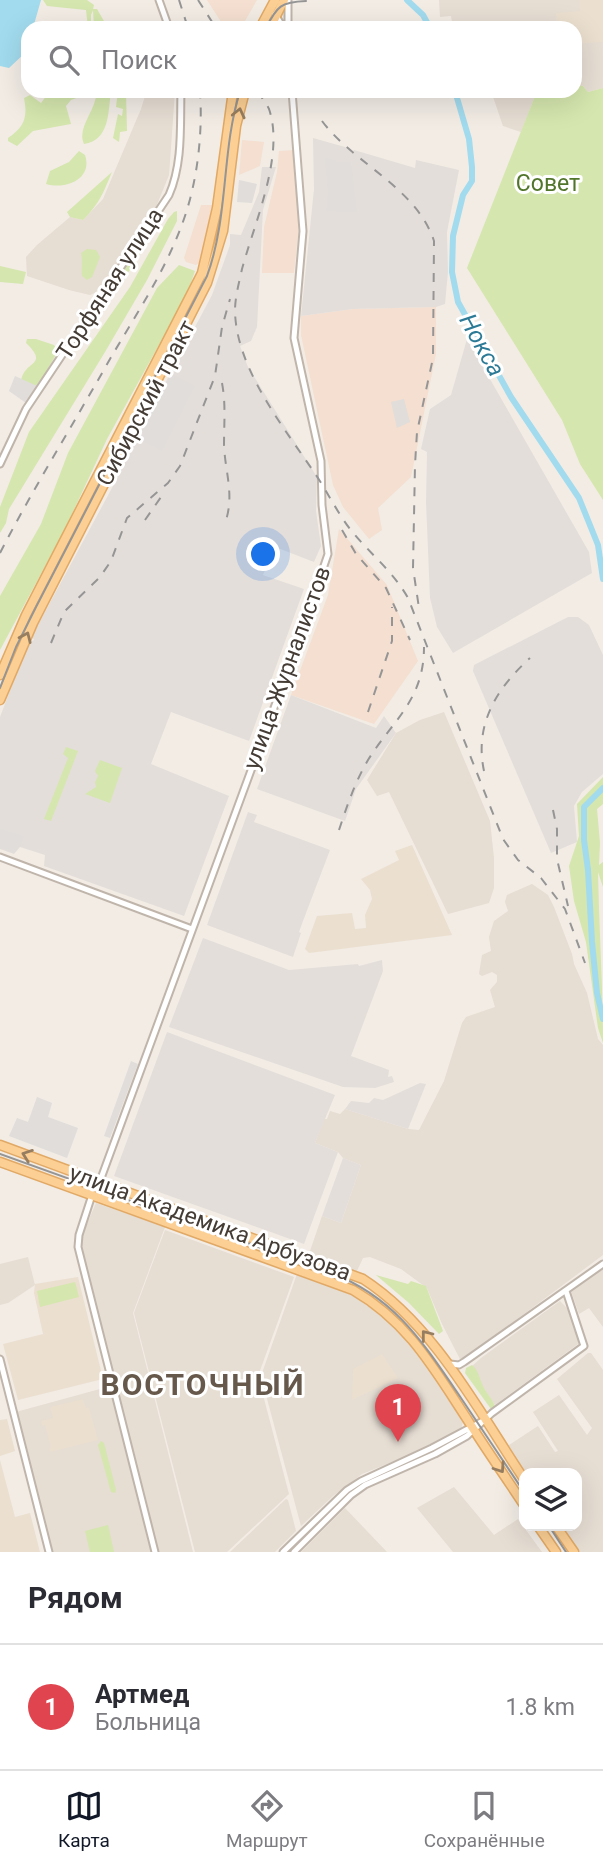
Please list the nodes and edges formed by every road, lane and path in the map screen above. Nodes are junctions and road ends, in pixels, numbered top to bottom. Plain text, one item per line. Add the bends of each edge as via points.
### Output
1 (159, 0) edge
2 (275, 0) edge
3 (286, 0) edge
4 (272, 13) junction
5 (166, 21) edge
6 (266, 21) edge
7 (271, 21) edge
8 (278, 21) edge
9 (284, 21) edge
10 (181, 98) edge
11 (232, 98) edge
12 (243, 98) edge
13 (293, 98) edge
14 (0, 464) edge
15 (0, 675) edge
16 (0, 700) edge
17 (0, 857) edge
18 (192, 929) junction
19 (0, 1145) edge
20 (0, 1162) edge
21 (100, 1181) junction
22 (92, 1195) junction
23 (603, 1264) edge
24 (566, 1290) junction
25 (0, 1359) edge
26 (446, 1362) junction
27 (484, 1420) junction
28 (473, 1429) junction
29 (519, 1472) edge
30 (519, 1498) edge
31 (541, 1531) edge
32 (559, 1531) edge
33 (302, 1533) junction
34 (307, 1539) junction
35 (49, 1552) edge
36 (155, 1552) edge
37 (283, 1552) edge
38 (294, 1552) edge
39 (556, 1552) edge
40 (574, 1552) edge

1 - 5 street
2 - 4 main road
3 - 4 main road
3 - 9 street
4 - 6 main road
4 - 7 main road
4 - 8 street
10 - 14 street, Торфяная улица via 179,156 169,195 26,409
11 - 15 main road, Сибирский тракт via 217,208 202,272 26,615
16 -> 12 main road, Сибирский тракт via 33,623 207,283 223,231
13 - 18 street, улица Журналистов via 303,231 294,338 321,461 328,554
17 - 18 street
18 - 21 street, улица Журналистов
21 -> 19 main road, улица Академика Арбузова
20 - 22 main road, улица Академика Арбузова
26 -> 21 main road, улица Академика Арбузова via 414,1321 355,1275
22 - 28 main road, улица Академика Арбузова via 358,1293 407,1332
22 - 36 street via 78,1247
23 - 24 street
24 - 26 street via 464,1362
24 - 27 street via 584,1346
25 - 35 street
26 - 27 main road, улица Академика Арбузова
27 - 28 street
27 - 29 main road, улица Академика Арбузова
28 -> 30 main road, улица Академика Арбузова
28 - 33 street via 361,1480
28 - 34 street via 435,1454 351,1494
31 - 39 main road
32 - 40 main road
33 - 34 street
33 - 37 street
34 - 38 street

